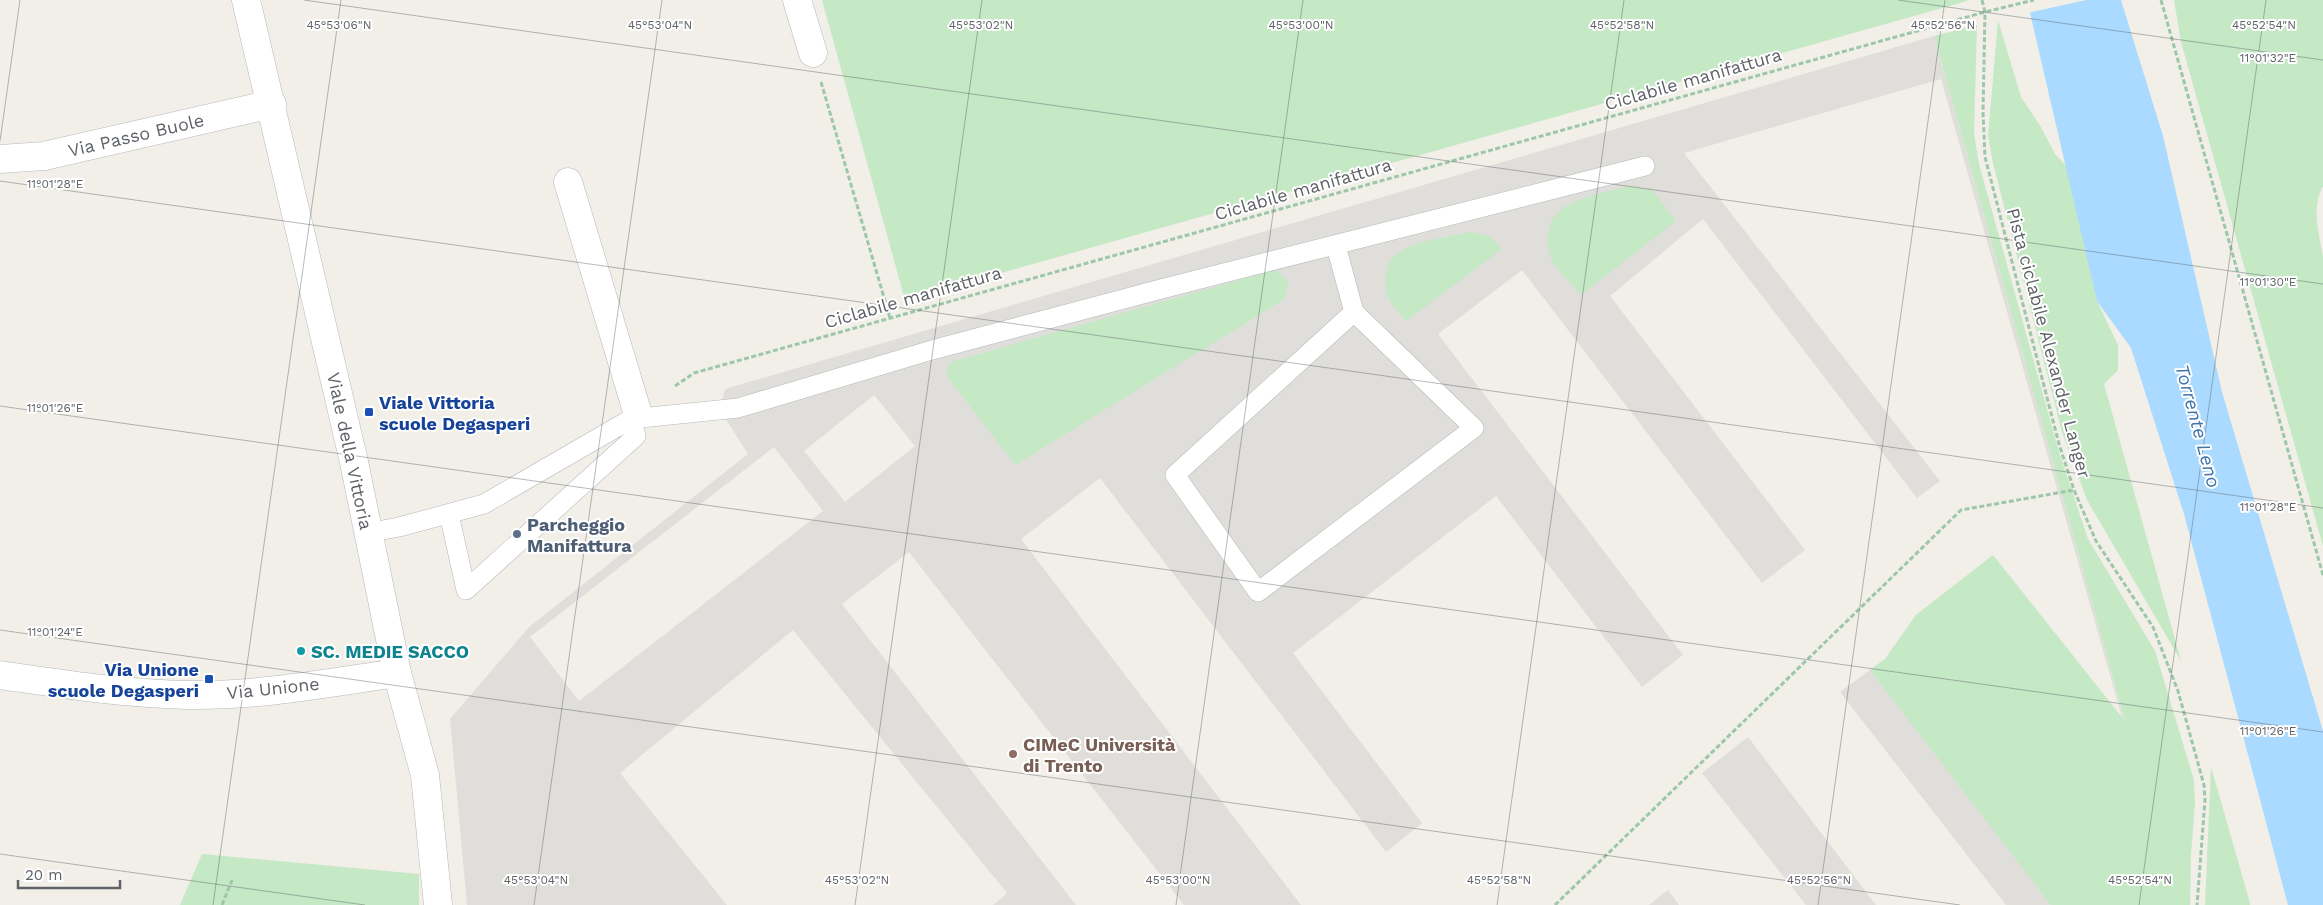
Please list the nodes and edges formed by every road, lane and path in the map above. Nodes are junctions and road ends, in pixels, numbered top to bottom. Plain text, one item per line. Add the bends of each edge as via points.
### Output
1 (246, 0) edge
2 (798, 0) edge
3 (1982, 0) edge
4 (2034, 0) edge
5 (2161, 0) edge
6 (1985, 12) junction
7 (813, 53) joint
8 (272, 104) junction
9 (0, 158) edge
10 (1645, 166) dead end
11 (568, 182) dead end
12 (1336, 246) junction
13 (1354, 312) junction
14 (890, 318) junction
15 (634, 415) junction
16 (2074, 490) junction
17 (448, 514) junction
18 (367, 533) junction
19 (2323, 575) edge
20 (397, 673) junction
21 (0, 675) edge
22 (232, 880) dead end
23 (222, 905) edge
24 (438, 905) edge
25 (1556, 905) edge
26 (2197, 905) edge

1 - 8 street, Viale della Vittoria
2 - 7 street
3 - 6 path, Pista ciclabile Alexander Langer
4 - 6 path, Ciclabile manifattura
5 - 19 path
6 - 14 path, Ciclabile manifattura
6 - 16 path, Pista ciclabile Alexander Langer via 1985,157 2059,444
7 - 14 path
8 - 9 street, Via Passo Buole via 44,156
8 - 18 street, Viale della Vittoria via 354,462
10 - 12 lane
11 - 15 street
12 - 13 lane
12 - 15 lane via 932,350 738,408
13 - 13 lane via 1474,428 1258,592 1175,475
14 - 15 path, Ciclabile manifattura via 694,373
15 - 17 lane via 484,504
15 - 17 lane via 636,436 466,590
16 - 25 path via 1961,510
16 - 26 path, Pista ciclabile Alexander Langer via 2096,541 2153,627 2178,691 2204,786
17 - 18 lane
18 - 20 street, Viale della Vittoria
20 - 21 street, Via Unione via 285,690 191,695 115,691
20 - 24 street, Viale della Vittoria via 425,775
22 - 23 path

